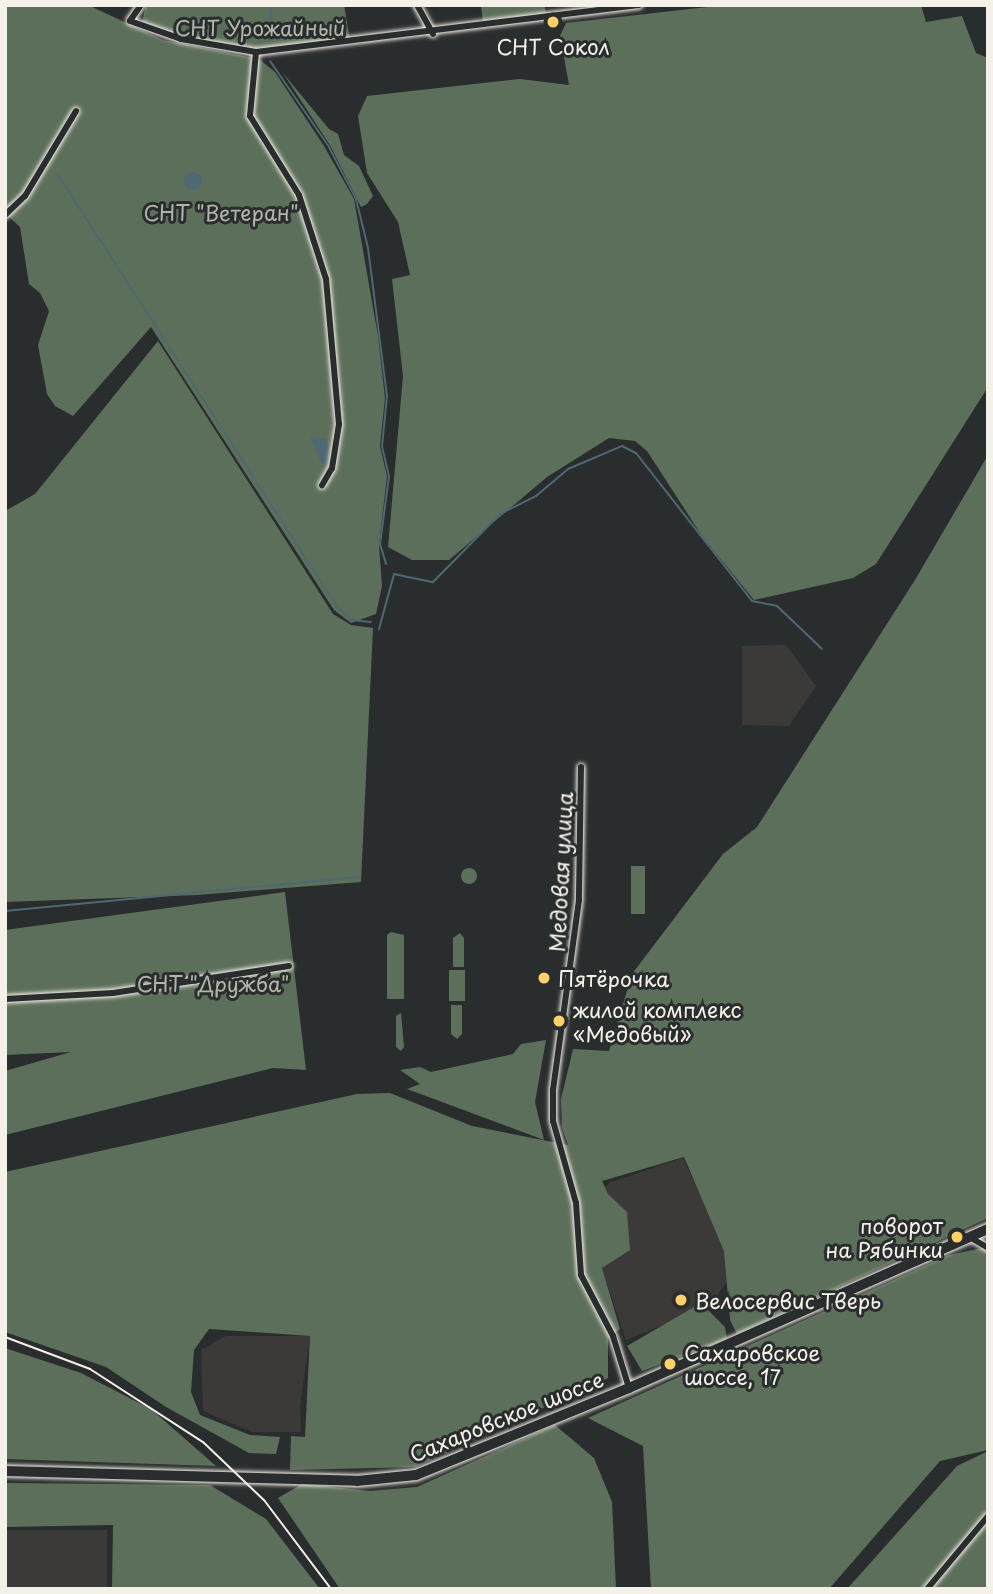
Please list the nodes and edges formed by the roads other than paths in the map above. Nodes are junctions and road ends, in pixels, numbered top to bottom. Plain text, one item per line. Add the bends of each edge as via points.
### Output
1 (141, 5) edge
2 (416, 5) edge
3 (639, 5) edge
4 (433, 34) junction
5 (256, 52) junction
6 (76, 111) dead end
7 (5, 215) edge
8 (322, 485) dead end
9 (581, 767) dead end
10 (289, 966) dead end
11 (5, 999) edge
12 (988, 1229) edge
13 (971, 1238) junction
14 (988, 1248) edge
15 (629, 1388) junction
16 (5, 1471) edge
17 (988, 1516) edge
18 (927, 1589) edge

1 - 5 street via 130,21 181,39
2 - 4 street
3 - 4 street
4 - 5 street
5 - 8 street via 250,116 299,195 326,279 340,424 332,468
6 - 7 street via 26,197
9 - 15 street, Медовая улица via 579,900 553,1090 554,1129 576,1203 581,1275 613,1336
10 - 11 street via 113,993
12 - 13 main road, Сахаровское шоссе
13 - 14 street
13 - 15 main road, Сахаровское шоссе
15 - 16 main road, Сахаровское шоссе via 425,1472 397,1479
17 - 18 street

